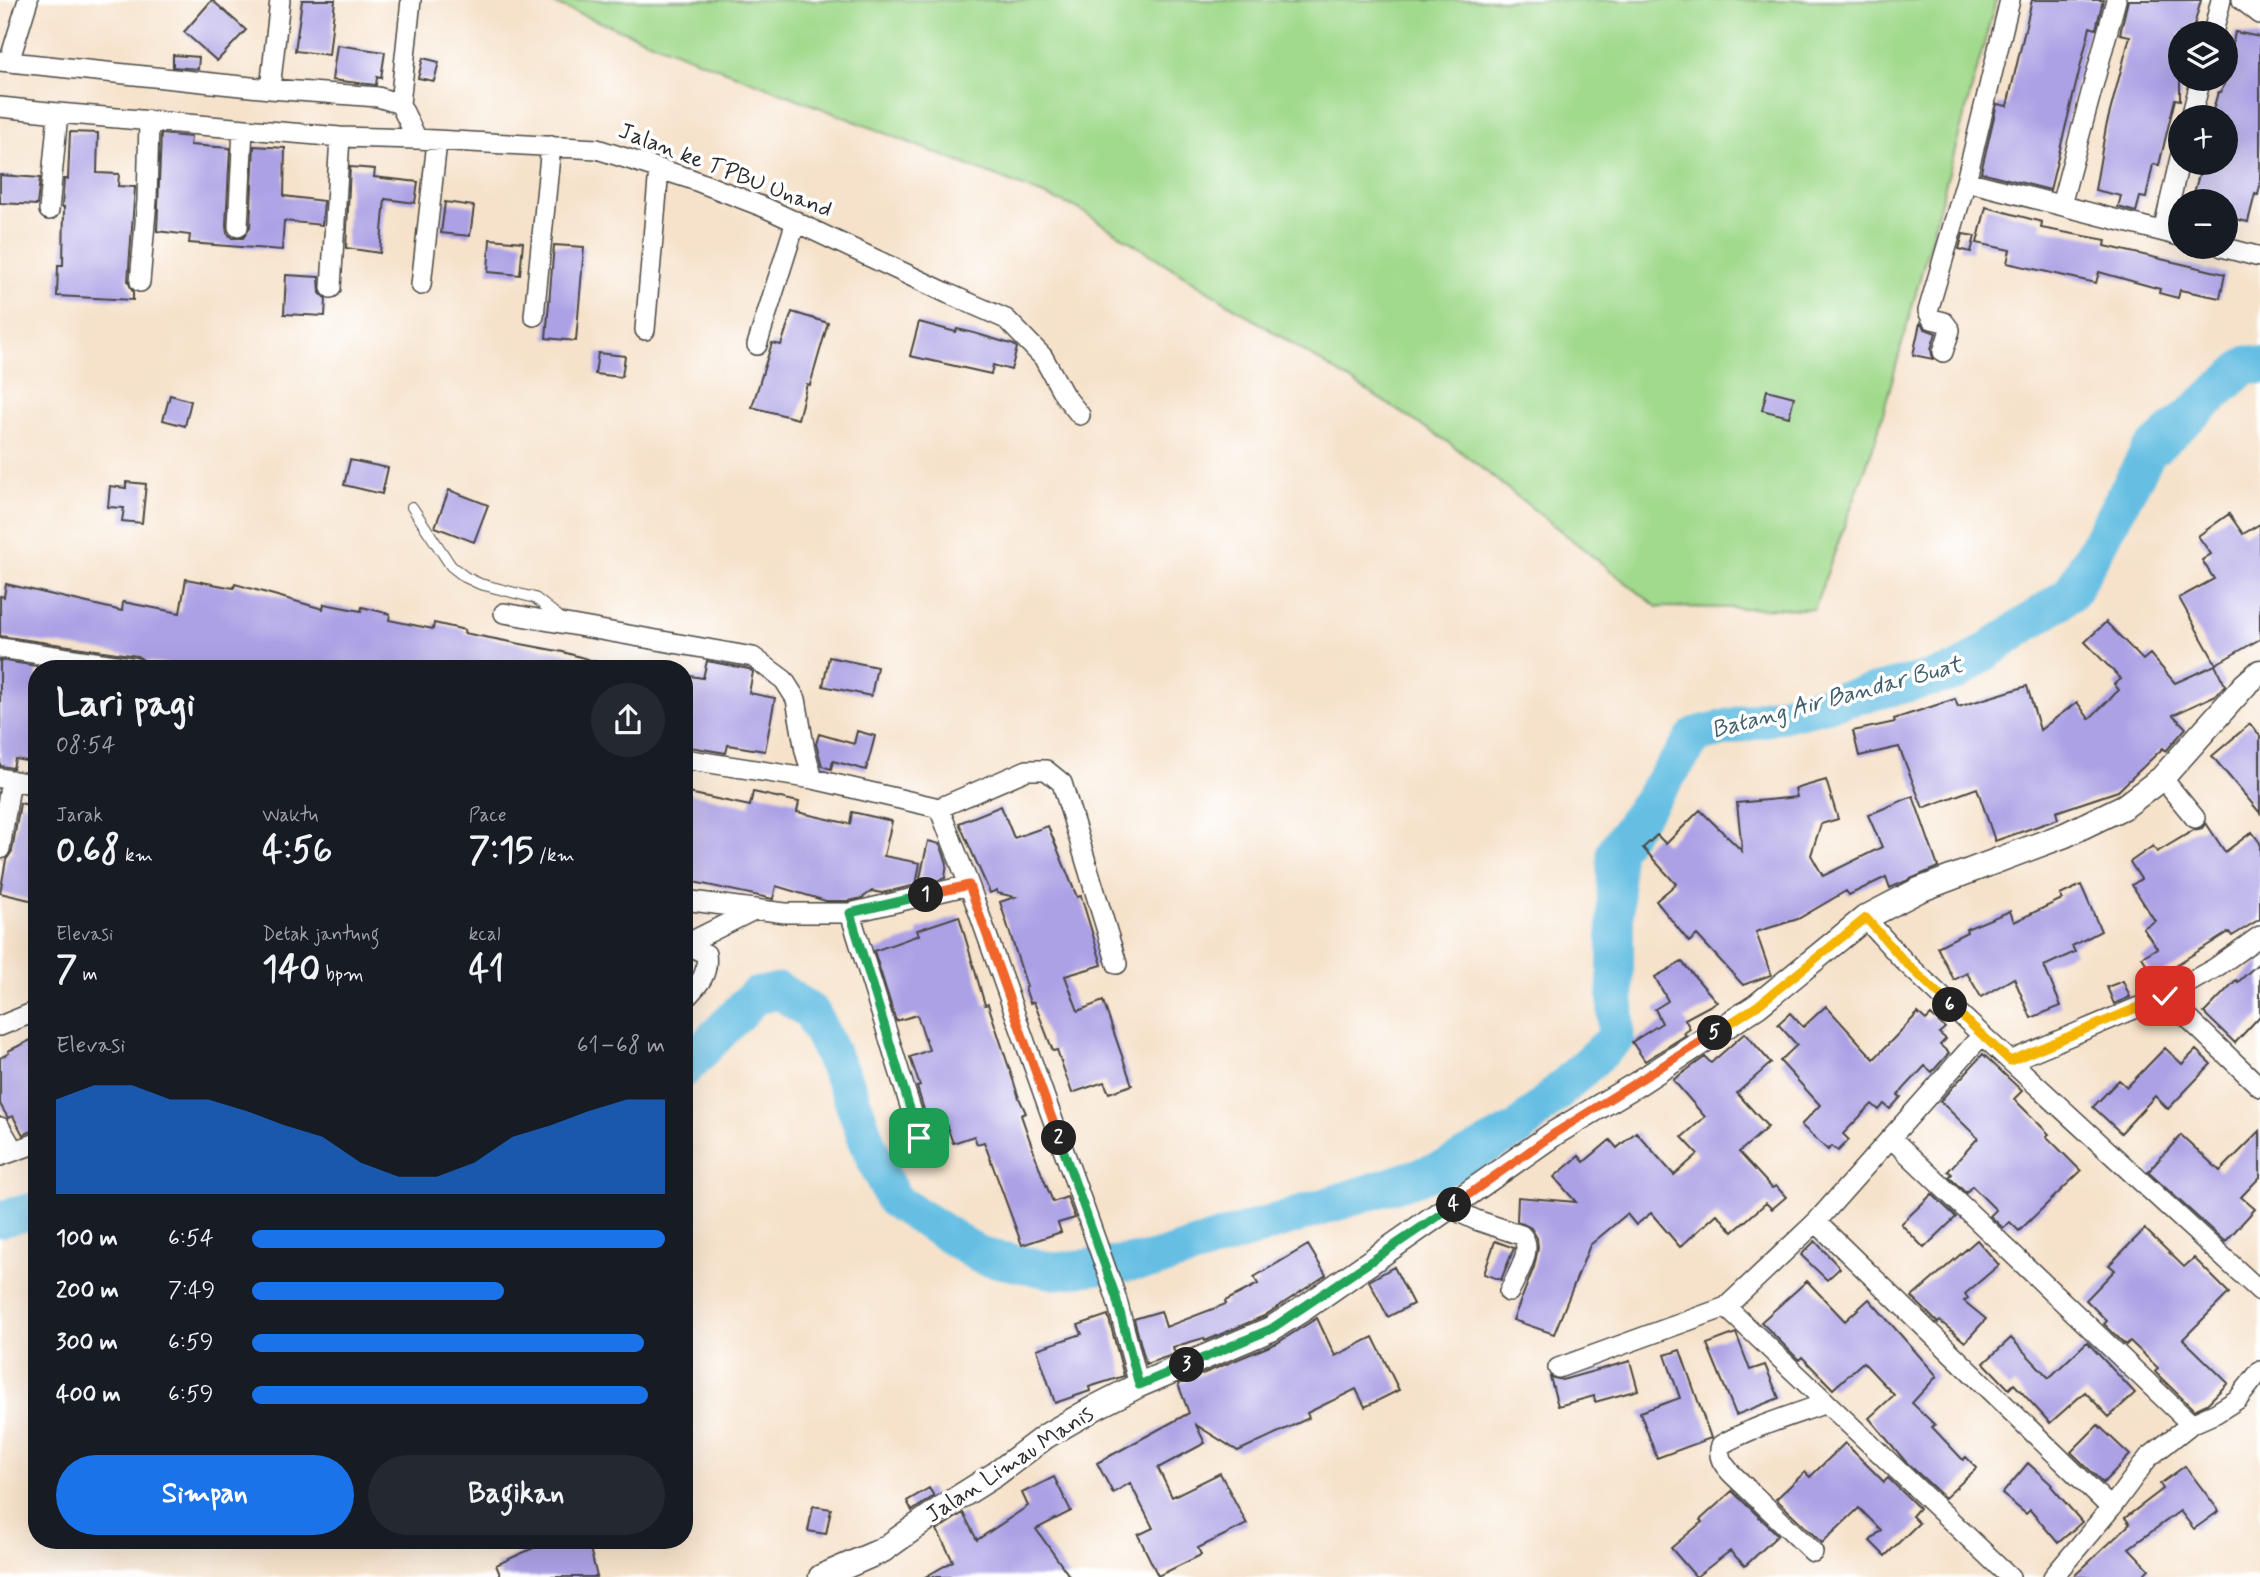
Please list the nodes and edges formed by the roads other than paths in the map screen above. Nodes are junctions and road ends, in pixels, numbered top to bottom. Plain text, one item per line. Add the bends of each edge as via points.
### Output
1 (27, 0) edge
2 (279, 0) edge
3 (411, 0) edge
4 (2010, 0) edge
5 (2116, 0) edge
6 (2221, 0) edge
7 (2242, 0) edge
8 (2260, 14) edge
9 (2216, 21) edge
10 (5, 61) edge
11 (270, 89) junction
12 (400, 104) junction
13 (0, 107) edge
14 (58, 113) junction
15 (149, 121) junction
16 (243, 129) junction
17 (340, 137) junction
18 (417, 139) junction
19 (437, 142) junction
20 (551, 146) junction
21 (659, 169) junction
22 (1966, 181) junction
23 (2062, 205) junction
24 (49, 210) dead end
25 (796, 221) junction
26 (238, 227) dead end
27 (2168, 233) edge
28 (2238, 251) edge
29 (2260, 257) edge
30 (140, 282) dead end
31 (421, 285) dead end
32 (331, 288) dead end
33 (534, 316) dead end
34 (645, 330) dead end
35 (757, 345) dead end
36 (1943, 352) dead end
37 (1080, 415) dead end
38 (412, 507) dead end
39 (504, 613) dead end
40 (566, 623) junction
41 (0, 648) edge
42 (81, 660) edge
43 (2260, 673) edge
44 (693, 760) edge
45 (2162, 778) junction
46 (5, 779) edge
47 (813, 779) junction
48 (28, 783) edge
49 (939, 808) junction
50 (2195, 818) dead end
51 (0, 849) edge
52 (969, 885) junction
53 (693, 901) edge
54 (756, 909) junction
55 (850, 913) junction
56 (1866, 918) junction
57 (2260, 936) edge
58 (693, 940) edge
59 (693, 947) edge
60 (1117, 964) dead end
61 (693, 991) edge
62 (2165, 996) junction
63 (28, 1015) edge
64 (0, 1026) edge
65 (1982, 1035) junction
66 (2010, 1061) junction
67 (2260, 1087) edge
68 (0, 1127) edge
69 (919, 1138) dead end
70 (1891, 1138) junction
71 (28, 1146) edge
72 (7, 1154) edge
73 (1450, 1208) junction
74 (1816, 1222) junction
75 (2260, 1291) edge
76 (1509, 1292) dead end
77 (1726, 1307) junction
78 (1558, 1368) dead end
79 (2260, 1371) edge
80 (1139, 1385) junction
81 (1826, 1403) junction
82 (2191, 1424) junction
83 (2111, 1508) junction
84 (1813, 1552) dead end
85 (821, 1577) edge
86 (2010, 1577) edge
87 (2053, 1577) edge

1 - 10 street
2 - 11 street
3 - 12 street
4 - 22 street
5 - 23 street
6 - 9 street
7 - 8 street
10 - 11 street
11 - 12 street via 378,97
12 - 18 street
13 - 14 street, Jalan ke TPBU Unand
14 - 15 street, Jalan ke TPBU Unand
14 - 24 street
15 - 16 street, Jalan ke TPBU Unand
15 - 30 street
16 - 17 street, Jalan ke TPBU Unand
16 - 26 street
17 - 18 street, Jalan ke TPBU Unand
17 - 32 street
18 - 19 street, Jalan ke TPBU Unand
19 - 20 street, Jalan ke TPBU Unand
19 - 31 street
20 - 21 street, Jalan ke TPBU Unand via 597,149
20 - 33 street
21 - 25 street, Jalan ke TPBU Unand
21 - 34 street
22 - 23 street
22 - 36 street via 1928,311 1950,330
23 - 27 street
25 - 35 street
25 - 37 street, Jalan ke TPBU Unand via 1006,319 1043,357
28 - 29 street
38 - 40 lane via 451,566 465,577 535,598
39 - 40 street
40 - 47 street via 753,657 784,680 796,699
41 - 42 street
43 - 45 street, Jalan Limau Manis
44 - 47 street
45 - 50 street
45 - 56 street, Jalan Limau Manis via 2124,806 2065,835 1919,890
46 - 48 street
46 - 51 street
47 - 49 street
49 - 52 street
49 - 60 street via 1027,770 1046,770 1062,783
52 - 55 street
52 - 80 street via 1116,1297
53 - 54 street
54 - 55 street via 785,914
54 - 58 street
55 - 69 street
56 - 65 street
56 - 73 street, Jalan Limau Manis via 1757,1006 1555,1133
57 - 62 street
59 - 61 street via 706,954 708,968
62 - 66 street
62 - 67 street
63 - 64 street
65 - 66 street
65 - 70 street
66 - 75 street
68 - 72 street
70 - 74 street
70 - 82 street
71 - 72 street
73 - 76 street via 1521,1235 1528,1242
73 - 80 street, Jalan Limau Manis via 1271,1329
74 - 77 street
74 - 83 street
77 - 78 street
77 - 81 street
79 - 82 street via 2238,1399
80 - 85 street, Jalan Limau Manis via 1046,1436 883,1550
81 - 84 street via 1727,1441 1719,1452 1731,1473
81 - 86 street
82 - 83 street via 2148,1458
83 - 87 street

